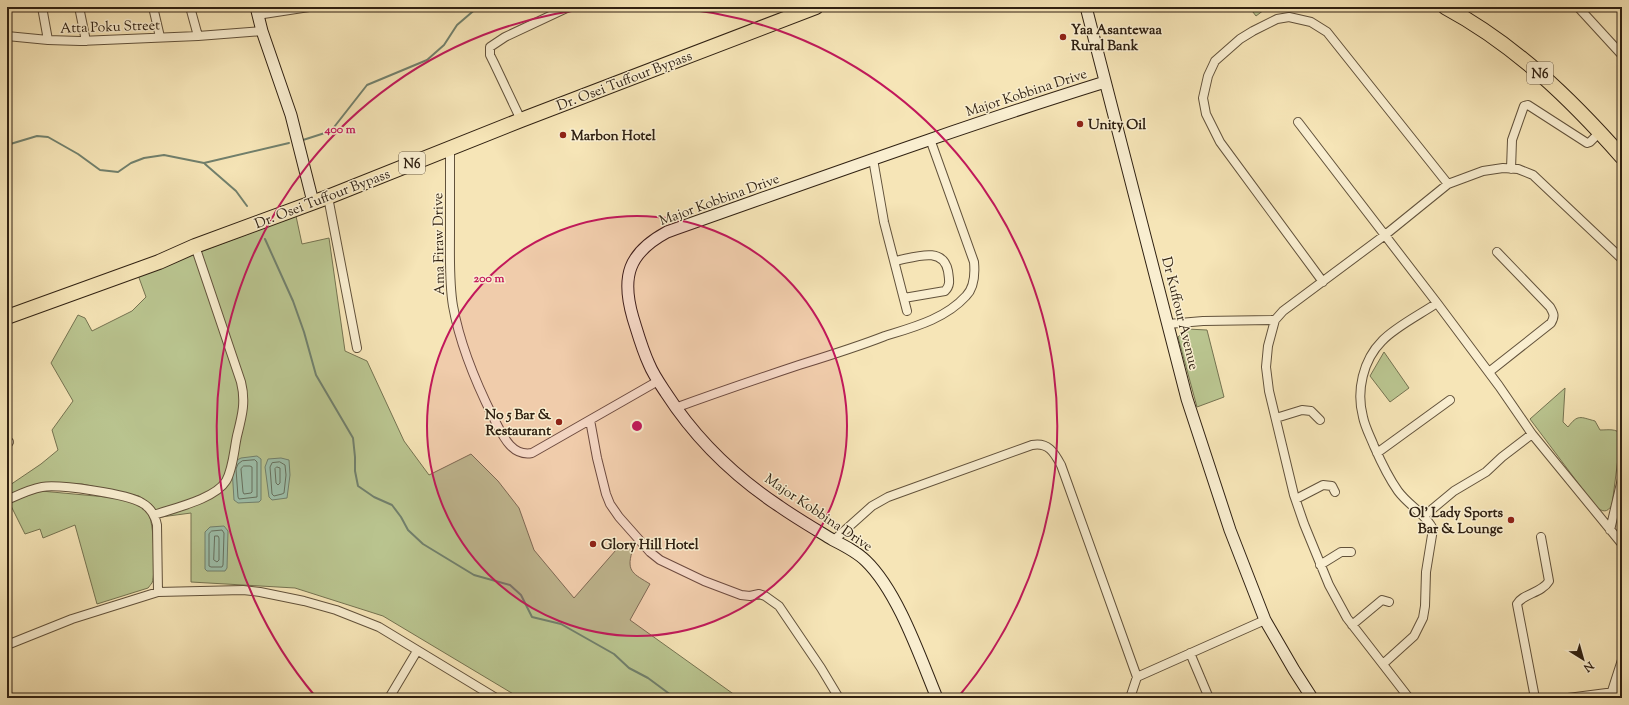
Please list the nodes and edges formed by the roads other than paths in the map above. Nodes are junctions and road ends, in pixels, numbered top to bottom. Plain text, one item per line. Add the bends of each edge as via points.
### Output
1 (42, 7) edge
2 (79, 7) edge
3 (154, 7) edge
4 (190, 7) edge
5 (309, 7) edge
6 (569, 7) edge
7 (816, 7) edge
8 (1086, 7) edge
9 (1445, 7) edge
10 (1578, 7) edge
11 (256, 11) edge
12 (262, 31) junction
13 (7, 36) edge
14 (198, 36) junction
15 (160, 37) junction
16 (48, 40) junction
17 (86, 41) junction
18 (1622, 55) edge
19 (1105, 82) junction
20 (521, 120) junction
21 (1298, 122) dead end
22 (1600, 132) junction
23 (930, 139) junction
24 (450, 148) junction
25 (1622, 157) edge
26 (873, 159) junction
27 (1511, 169) junction
28 (1448, 184) junction
29 (328, 197) junction
30 (313, 202) junction
31 (1385, 235) junction
32 (195, 246) junction
33 (1497, 252) dead end
34 (1622, 259) edge
35 (895, 261) junction
36 (1323, 282) junction
37 (904, 298) junction
38 (1437, 303) junction
39 (907, 311) dead end
40 (7, 317) edge
41 (1274, 320) junction
42 (1168, 324) junction
43 (356, 348) dead end
44 (1489, 372) junction
45 (658, 381) junction
46 (1450, 400) dead end
47 (675, 408) junction
48 (1276, 418) junction
49 (590, 420) junction
50 (1320, 420) dead end
51 (1532, 434) junction
52 (1377, 453) junction
53 (1622, 479) edge
54 (1335, 492) dead end
55 (1620, 498) edge
56 (1296, 499) junction
57 (7, 500) edge
58 (154, 515) junction
59 (1424, 516) junction
60 (1610, 530) junction
61 (1541, 537) dead end
62 (834, 540) junction
63 (1622, 544) edge
64 (1351, 552) dead end
65 (1320, 565) junction
66 (158, 592) junction
67 (1389, 602) dead end
68 (1265, 620) junction
69 (1352, 625) junction
70 (7, 645) edge
71 (417, 651) junction
72 (1190, 653) junction
73 (1622, 660) edge
74 (1383, 664) junction
75 (1137, 677) junction
76 (1612, 691) junction
77 (1622, 691) edge
78 (389, 698) edge
79 (496, 698) edge
80 (839, 698) edge
81 (937, 698) edge
82 (1130, 698) edge
83 (1209, 698) edge
84 (1312, 698) edge
85 (1409, 698) edge
86 (1534, 698) edge
87 (1568, 698) edge

1 - 16 street
2 - 17 street
3 - 15 street
4 - 14 street
5 - 11 street
6 - 20 street via 505,37 490,47 490,55
7 - 20 highway, Dr. Osei Tuffour Bypass / N6
8 - 19 street, Dr Kuffour Avenue
9 - 22 highway, N6 via 1486,31 1526,61
10 - 18 street
11 - 12 street
12 - 14 street, Atta Poku Street
12 - 30 street via 291,115
13 - 16 street, Atta Poku Street
14 - 15 street, Atta Poku Street
15 - 17 street, Atta Poku Street
16 - 17 street, Atta Poku Street
19 - 23 street, Major Kobbina Drive
19 - 42 street, Dr Kuffour Avenue
20 - 24 highway, Dr. Osei Tuffour Bypass / N6
21 - 31 street
22 - 25 highway, N6
22 - 27 street via 1587,143 1528,105 1524,106 1512,140
23 - 26 street, Major Kobbina Drive
23 - 47 street via 974,262 971,289 966,296 935,319
24 - 29 highway, Dr. Osei Tuffour Bypass / N6
24 - 49 street, Ama Firaw Drive via 450,268 453,306 464,349 504,438 520,453 532,453
26 - 35 street via 884,222
26 - 45 street, Major Kobbina Drive via 667,232 638,253 628,278 629,301 639,338
27 - 28 street via 1483,171
27 - 34 street via 1533,175
28 - 31 street
28 - 36 street via 1320,26 1290,17 1278,19 1240,39 1215,61 1208,76 1203,98 1206,114 1220,142
29 - 30 highway, Dr. Osei Tuffour Bypass / N6
29 - 43 street
30 - 32 highway, Dr. Osei Tuffour Bypass / N6
31 - 36 street
31 - 38 street
32 - 40 highway, Dr. Osei Tuffour Bypass / N6 via 159,262
32 - 58 street via 241,382 244,403 231,465 222,485 209,495
33 - 44 street via 1550,307 1555,318
35 - 37 street
35 - 37 street via 932,255 941,258 947,264 949,286 945,291
36 - 41 street
37 - 39 street
38 - 44 street
38 - 52 street via 1382,341 1365,368 1360,389 1360,405
41 - 42 street
41 - 48 street via 1266,366
42 - 68 street, Dr Kuffour Avenue via 1187,399 1230,530
44 - 51 street
45 - 47 street, Major Kobbina Drive
45 - 49 street, Ama Firaw Drive
46 - 52 street
47 - 62 street, Major Kobbina Drive via 711,451 730,468 778,506
48 - 50 street via 1302,410 1311,411
48 - 56 street
49 - 80 street via 610,504 650,552 660,560 704,581 741,595 759,594 772,600 779,606
51 - 59 street via 1486,472 1454,491
51 - 60 street
52 - 59 street via 1398,492
53 - 55 street
54 - 56 street via 1332,486 1323,485
55 - 60 street
56 - 65 street
57 - 58 street via 44,487 77,488 135,500 149,508
58 - 66 street via 157,525
59 - 74 street via 1433,529 1426,572 1423,618 1414,636
60 - 63 street
61 - 86 street via 1549,582 1546,587 1517,604
62 - 75 street via 863,513 888,497 1032,445 1045,445 1052,450 1062,465
62 - 81 street, Major Kobbina Drive via 858,553 875,570 903,617
64 - 65 street via 1341,552
65 - 69 street
66 - 70 street via 72,619
66 - 71 street via 243,590 278,595 336,610 379,627
67 - 69 street via 1382,600
68 - 72 street
68 - 84 street, Dr Kuffour Avenue
69 - 74 street
71 - 78 street
71 - 79 street
72 - 75 street
72 - 83 street
73 - 76 street
74 - 85 street
75 - 82 street
76 - 77 street
76 - 87 street

